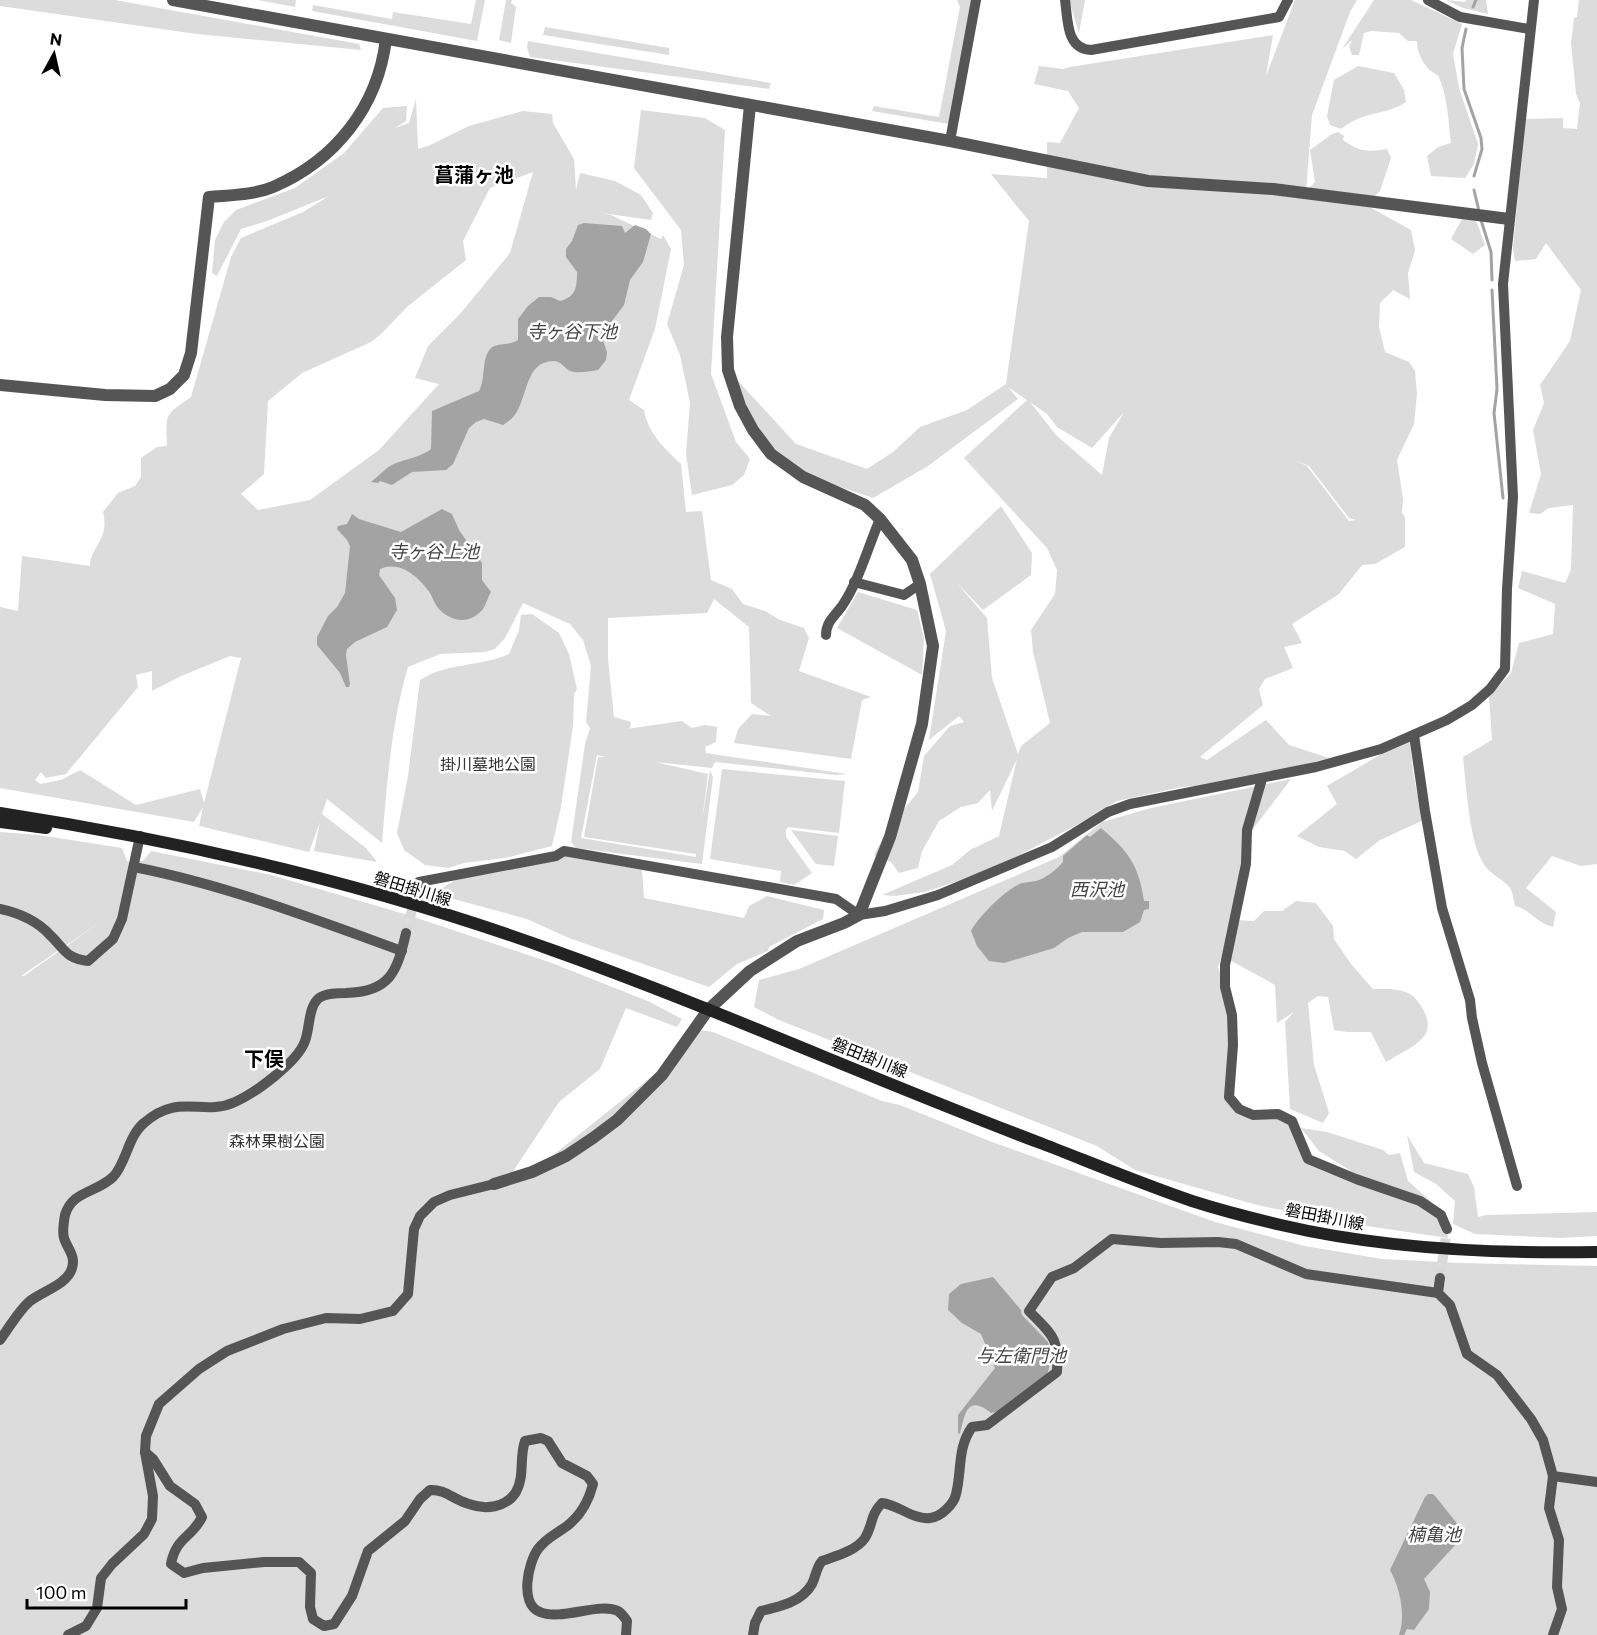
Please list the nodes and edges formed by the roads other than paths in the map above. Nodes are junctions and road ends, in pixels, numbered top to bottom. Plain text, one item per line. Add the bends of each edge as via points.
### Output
1 (173, 0) edge
2 (975, 0) edge
3 (1065, 0) edge
4 (1288, 0) edge
5 (1428, 0) edge
6 (1534, 0) edge
7 (1529, 29) junction
8 (386, 39) junction
9 (750, 105) junction
10 (950, 141) junction
11 (1509, 219) junction
12 (0, 385) edge
13 (880, 519) junction
14 (854, 582) junction
15 (920, 584) junction
16 (826, 634) dead end
17 (1414, 735) junction
18 (1262, 778) junction
19 (0, 813) edge
20 (0, 822) edge
21 (140, 836) junction
22 (134, 867) junction
23 (417, 891) dead end
24 (0, 909) edge
25 (859, 915) junction
26 (406, 933) tunnel mouth
27 (402, 951) junction
28 (708, 1010) junction
29 (494, 1184) joint
30 (1517, 1186) dead end
31 (1447, 1229) dead end
32 (1597, 1252) edge
33 (1440, 1278) tunnel mouth
34 (1438, 1293) junction
35 (0, 1340) edge
36 (145, 1452) junction
37 (1553, 1476) junction
38 (1597, 1482) edge
39 (68, 1635) edge
40 (626, 1635) edge
41 (753, 1635) edge
42 (1553, 1635) edge

1 - 8 street
2 - 10 street
3 - 4 street via 1070,36 1082,50 1280,17
5 - 7 street via 1460,16
6 - 7 street
7 - 11 street
8 - 9 street
8 - 12 street via 373,91 336,146 273,187 209,197 191,353 184,375 170,389 155,396
9 - 10 street
9 - 13 street via 727,338 728,370 740,406 771,454 804,477 865,505
10 - 11 street via 1148,181 1274,189
11 - 17 street via 1503,284 1513,497 1505,669 1472,705
13 - 14 street
13 - 15 street via 912,560
14 - 15 street via 904,595
14 - 16 street via 843,605 826,625
15 - 25 street via 933,646 922,724 890,837
17 - 18 street via 1371,752
17 - 30 street via 1443,908
18 - 25 street via 1130,804 1108,812 1052,847 948,891
18 - 31 street via 1247,830 1246,864 1225,964 1233,1045 1229,1097 1239,1108 1253,1114 1278,1114 1292,1121 1308,1159 1420,1201 1441,1215
19 - 21 main road, 磐田掛川線
20 - 21 main road, 磐田掛川線
21 - 22 street
21 - 28 main road, 磐田掛川線 via 285,868 413,904 550,949
22 - 24 street via 122,919 113,939 88,962 64,952 31,920
22 - 27 street via 204,883
23 - 25 street via 419,882 556,856 564,850 836,899
25 - 28 street via 796,941 750,971
26 - 27 street
27 - 35 street via 384,983 366,992 320,998 313,1007 297,1056 263,1084 235,1102 222,1106 175,1106 142,1124 115,1175 103,1186 78,1195 71,1202 63,1236 73,1256 69,1274 28,1302
28 - 29 street via 662,1075 616,1120 566,1155 532,1172
28 - 32 main road, 磐田掛川線 via 1011,1132 1204,1204 1368,1242 1532,1253
29 - 36 street via 450,1195 434,1202 420,1216 414,1229 408,1294 393,1311 360,1319 326,1318 283,1329 227,1351 199,1369 159,1404 148,1429
33 - 34 street
34 - 37 street via 1450,1305 1467,1354 1497,1374 1531,1419 1543,1440
34 - 41 street via 1306,1274 1236,1244 1161,1244 1112,1239 1074,1268 1052,1277 1029,1311 1052,1335 1058,1351 1057,1372 987,1425 972,1427 966,1435 956,1496 949,1508 925,1518 882,1503 874,1510 866,1537 857,1546 822,1561 811,1585 802,1594 786,1605 761,1611
36 - 39 street via 153,1496 152,1519 144,1534 101,1578 98,1608 86,1626
36 - 40 street via 170,1486 195,1504 201,1517 196,1528 180,1540 171,1564 184,1573 264,1562 299,1562 310,1573 313,1619 324,1626 333,1624 352,1596 368,1551 405,1521 429,1490 440,1490 468,1504 501,1506 515,1494 522,1475 521,1452 525,1441 549,1441 562,1463 587,1476 593,1484 582,1509 536,1552 527,1595 536,1611 548,1615 619,1611 627,1621
37 - 38 street
37 - 42 street via 1549,1508 1558,1540 1557,1587 1563,1609

